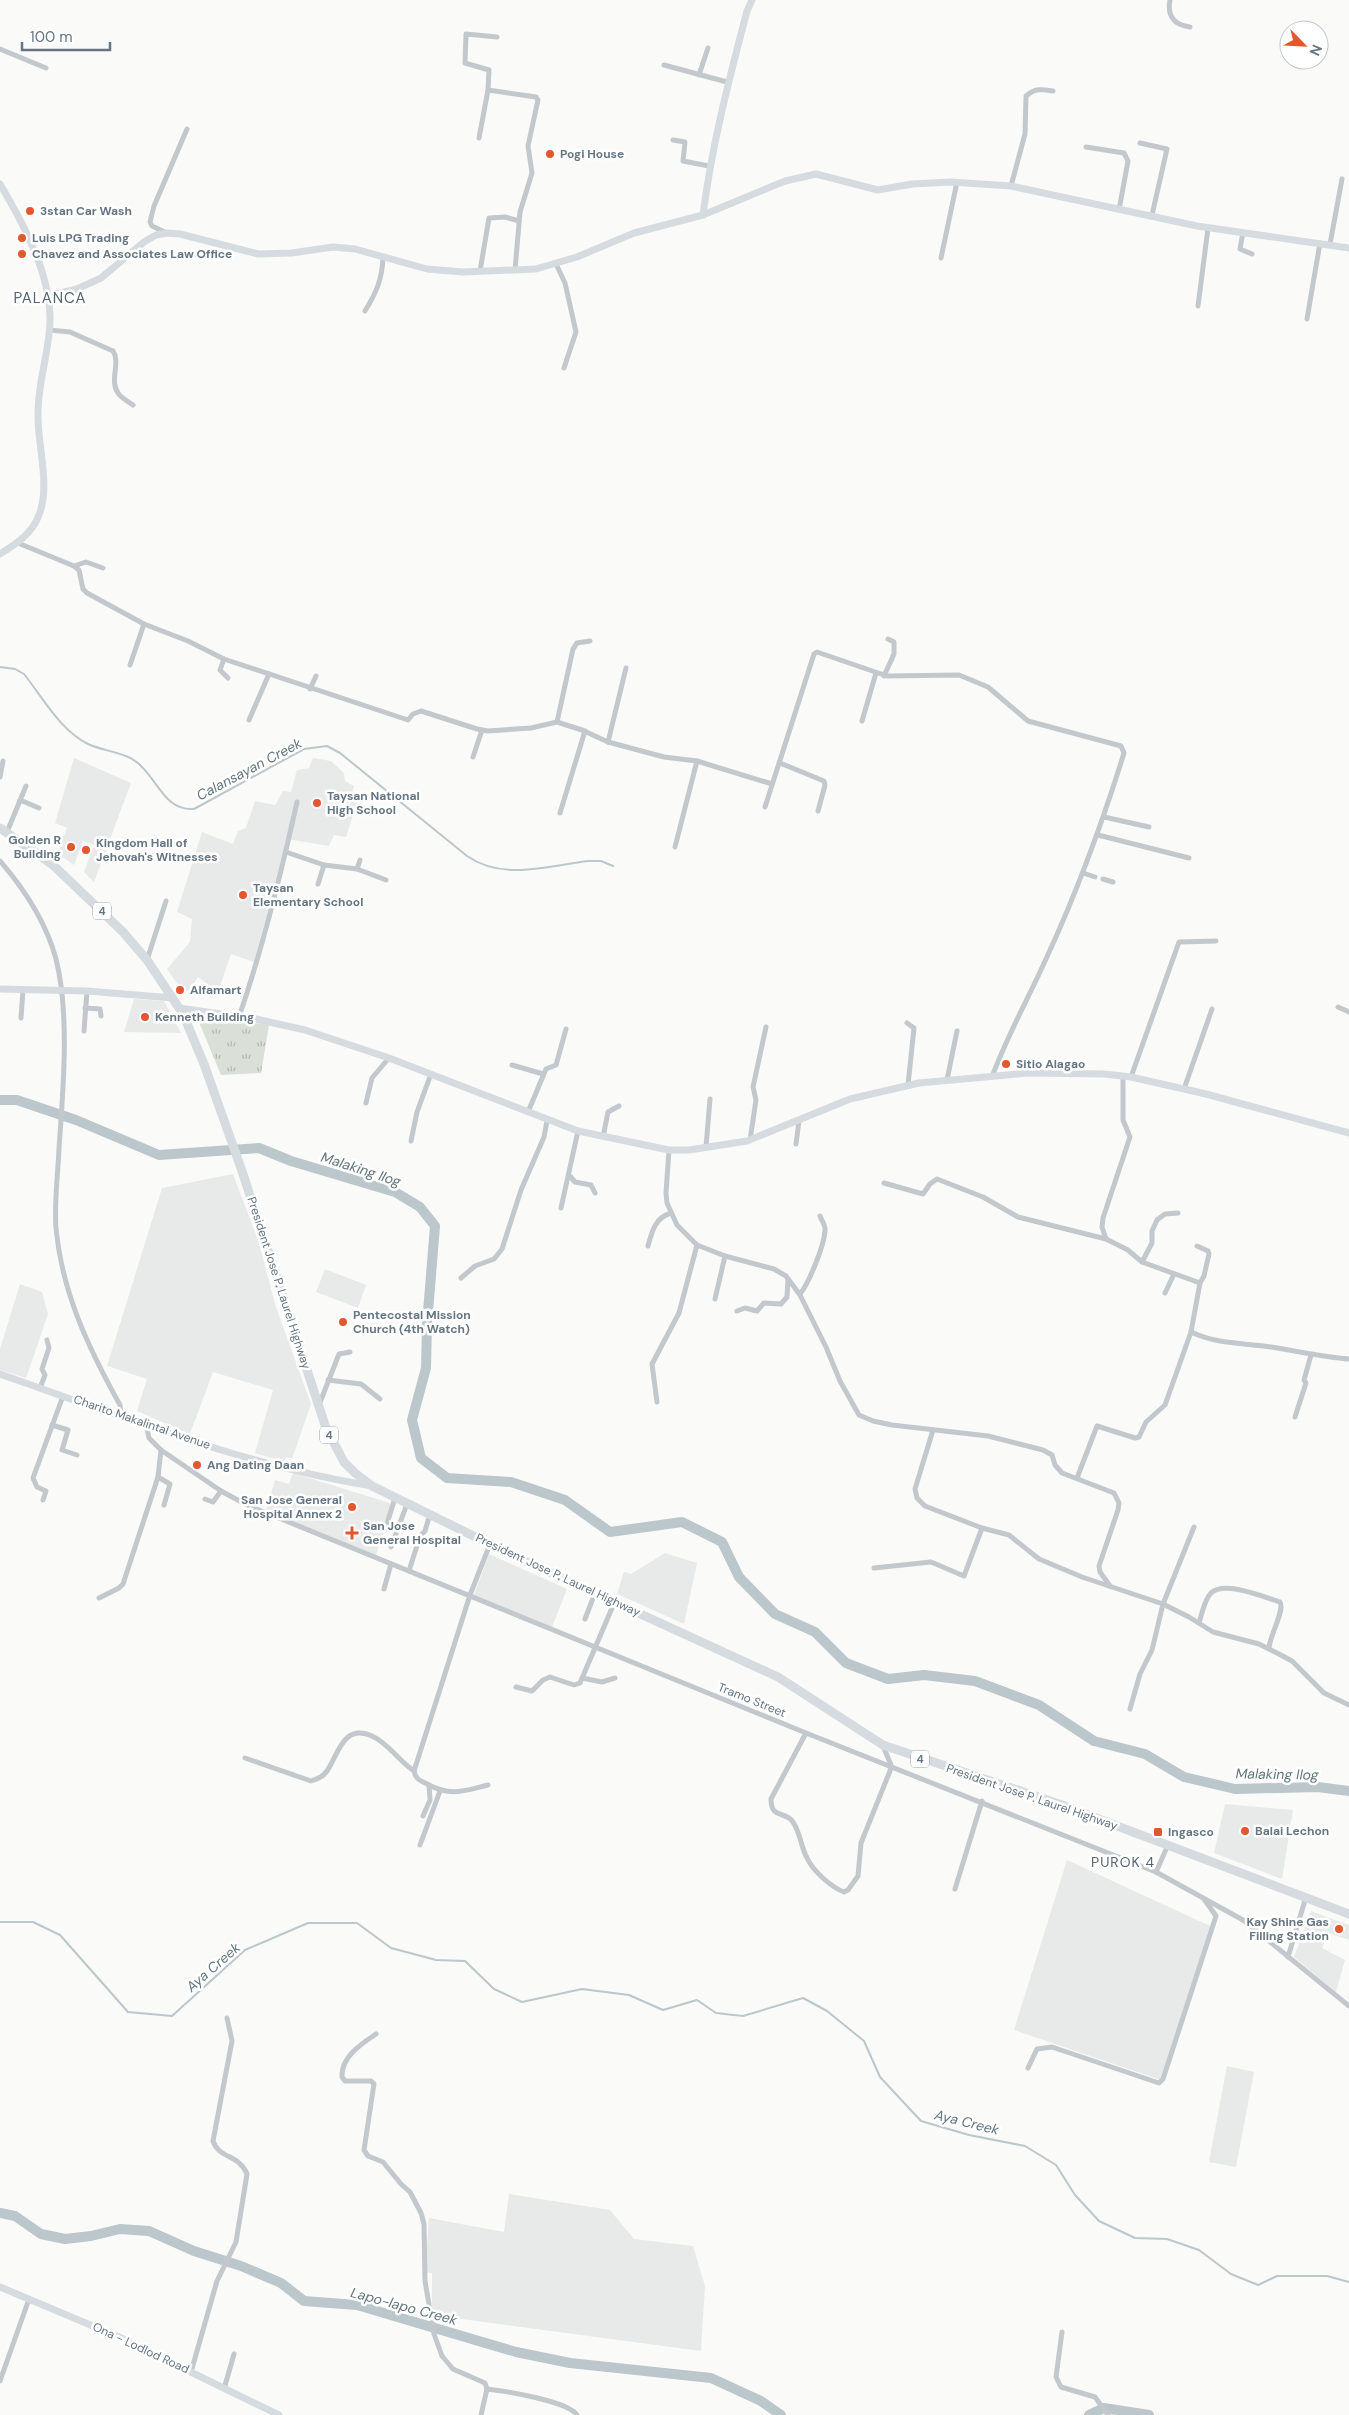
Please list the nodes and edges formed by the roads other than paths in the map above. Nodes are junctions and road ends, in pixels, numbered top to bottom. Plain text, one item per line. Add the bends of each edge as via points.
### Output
1 (752, 0) edge
2 (1170, 0) edge
3 (1190, 27) dead end
4 (497, 37) dead end
5 (708, 48) dead end
6 (0, 49) edge
7 (664, 65) dead end
8 (46, 68) dead end
9 (699, 75) junction
10 (727, 82) junction
11 (488, 90) junction
12 (1053, 91) dead end
13 (187, 129) dead end
14 (479, 138) dead end
15 (673, 140) dead end
16 (1140, 143) dead end
17 (1086, 147) dead end
18 (709, 166) junction
19 (1342, 179) dead end
20 (957, 182) junction
21 (0, 184) edge
22 (1011, 186) junction
23 (1119, 210) junction
24 (703, 216) junction
25 (1152, 216) junction
26 (519, 221) junction
27 (1208, 228) junction
28 (1243, 232) junction
29 (167, 233) junction
30 (1320, 243) junction
31 (1330, 244) junction
32 (1349, 248) edge
33 (1252, 254) dead end
34 (383, 258) junction
35 (941, 258) dead end
36 (556, 264) junction
37 (514, 270) junction
38 (480, 271) junction
39 (48, 296) junction
40 (1198, 306) dead end
41 (364, 310) dead end
42 (1307, 319) dead end
43 (49, 330) junction
44 (564, 368) dead end
45 (133, 406) dead end
46 (18, 543) junction
47 (0, 554) edge
48 (74, 566) junction
49 (104, 568) dead end
50 (144, 624) junction
51 (888, 638) dead end
52 (590, 641) dead end
53 (224, 659) junction
54 (130, 666) dead end
55 (626, 668) dead end
56 (269, 674) junction
57 (876, 674) junction
58 (316, 676) dead end
59 (884, 676) junction
60 (228, 678) dead end
61 (310, 689) junction
62 (249, 720) dead end
63 (862, 721) dead end
64 (557, 722) junction
65 (482, 730) junction
66 (585, 732) junction
67 (608, 742) junction
68 (473, 757) dead end
69 (697, 761) junction
70 (3, 762) dead end
71 (780, 763) junction
72 (0, 778) edge
73 (772, 784) junction
74 (26, 786) dead end
75 (20, 800) junction
76 (297, 802) dead end
77 (765, 807) dead end
78 (39, 808) dead end
79 (818, 811) dead end
80 (560, 813) dead end
81 (1104, 817) junction
82 (1149, 827) dead end
83 (3, 830) edge
84 (1098, 835) junction
85 (675, 847) dead end
86 (286, 852) junction
87 (1189, 858) dead end
88 (360, 860) dead end
89 (0, 861) edge
90 (324, 865) junction
91 (357, 869) junction
92 (1084, 873) junction
93 (1095, 877) dead end
94 (386, 880) dead end
95 (1103, 880) dead end
96 (1113, 882) dead end
97 (318, 884) dead end
98 (166, 901) dead end
99 (1216, 941) dead end
100 (147, 960) junction
101 (0, 989) edge
102 (23, 990) junction
103 (62, 990) junction
104 (87, 991) junction
105 (173, 998) junction
106 (1338, 1007) dead end
107 (85, 1008) junction
108 (179, 1008) junction
109 (1212, 1009) dead end
110 (1349, 1012) edge
111 (101, 1016) dead end
112 (239, 1017) junction
113 (21, 1018) dead end
114 (906, 1023) dead end
115 (766, 1027) dead end
116 (566, 1029) dead end
117 (84, 1031) dead end
118 (957, 1031) dead end
119 (388, 1058) junction
120 (512, 1065) dead end
121 (431, 1074) junction
122 (543, 1074) junction
123 (1127, 1077) junction
124 (992, 1078) junction
125 (947, 1080) junction
126 (908, 1085) junction
127 (1184, 1089) junction
128 (710, 1099) dead end
129 (366, 1103) dead end
130 (619, 1106) dead end
131 (528, 1112) junction
132 (547, 1121) junction
133 (799, 1121) junction
134 (578, 1131) junction
135 (1349, 1133) edge
136 (603, 1137) junction
137 (412, 1140) dead end
138 (750, 1140) junction
139 (796, 1144) dead end
140 (706, 1147) junction
141 (669, 1150) junction
142 (569, 1174) junction
143 (884, 1183) dead end
144 (595, 1193) dead end
145 (561, 1208) dead end
146 (671, 1213) junction
147 (1178, 1213) dead end
148 (820, 1216) dead end
149 (1106, 1239) junction
150 (697, 1245) junction
151 (648, 1246) dead end
152 (1197, 1246) dead end
153 (725, 1256) junction
154 (1142, 1262) junction
155 (1174, 1274) junction
156 (461, 1278) dead end
157 (788, 1279) junction
158 (1200, 1283) junction
159 (1165, 1293) dead end
160 (800, 1294) junction
161 (715, 1299) dead end
162 (737, 1311) dead end
163 (1191, 1332) junction
164 (47, 1340) dead end
165 (350, 1352) dead end
166 (1311, 1355) junction
167 (1349, 1359) edge
168 (0, 1374) edge
169 (328, 1380) junction
170 (40, 1388) junction
171 (63, 1396) junction
172 (380, 1399) dead end
173 (657, 1402) dead end
174 (319, 1406) junction
175 (121, 1416) junction
176 (1295, 1417) dead end
177 (146, 1424) junction
178 (52, 1425) junction
179 (933, 1430) junction
180 (161, 1450) junction
181 (77, 1455) dead end
182 (158, 1476) junction
183 (1077, 1478) junction
184 (372, 1486) junction
185 (221, 1491) junction
186 (395, 1498) junction
187 (205, 1499) dead end
188 (43, 1500) dead end
189 (407, 1504) junction
190 (164, 1505) dead end
191 (430, 1514) junction
192 (982, 1528) junction
193 (1194, 1528) dead end
194 (385, 1530) dead end
195 (490, 1544) junction
196 (391, 1547) dead end
197 (391, 1564) junction
198 (874, 1568) dead end
199 (409, 1571) junction
200 (1110, 1586) junction
201 (384, 1589) dead end
202 (596, 1592) junction
203 (470, 1595) junction
204 (100, 1598) dead end
205 (615, 1601) junction
206 (1163, 1604) junction
207 (585, 1619) dead end
208 (1199, 1623) junction
209 (596, 1648) junction
210 (1269, 1648) junction
211 (582, 1678) junction
212 (615, 1678) dead end
213 (516, 1687) dead end
214 (1349, 1706) edge
215 (1130, 1709) dead end
216 (806, 1733) junction
217 (883, 1745) junction
218 (245, 1758) dead end
219 (891, 1765) junction
220 (414, 1771) junction
221 (429, 1785) junction
222 (488, 1785) dead end
223 (440, 1791) junction
224 (982, 1802) junction
225 (423, 1816) dead end
226 (420, 1845) dead end
227 (1168, 1845) junction
228 (1156, 1872) junction
229 (956, 1889) dead end
230 (1202, 1896) junction
231 (1306, 1897) junction
232 (1349, 1914) edge
233 (1288, 1957) junction
234 (1349, 2006) edge
235 (228, 2018) dead end
236 (376, 2034) dead end
237 (1028, 2068) dead end
238 (0, 2287) edge
239 (29, 2298) junction
240 (1062, 2332) dead end
241 (234, 2354) dead end
242 (191, 2372) junction
243 (0, 2381) edge
244 (224, 2388) junction
245 (487, 2389) junction
246 (279, 2415) edge
247 (481, 2415) edge
248 (577, 2415) edge
249 (1108, 2415) edge

1 - 10 street
2 - 3 street via 1174,22
4 - 11 street via 464,36 465,63 489,70
5 - 9 street
6 - 8 street
7 - 9 street
9 - 10 street
10 - 18 street
11 - 14 street
11 - 26 street via 536,97 538,100 528,146 532,174
12 - 22 street via 1032,90 1026,96 1024,134
13 - 29 street via 150,222
15 - 18 street via 685,142 684,162
16 - 25 street via 1167,149
17 - 23 street via 1127,156
18 - 24 street
19 - 31 street
20 - 22 street
20 - 24 street via 912,184 878,190 816,174 805,175
20 - 35 street
21 - 39 street via 25,231
22 - 23 street
23 - 25 street
24 - 36 street via 634,233
25 - 27 street
26 - 37 street
26 - 38 street via 505,217 489,218
27 - 28 street
27 - 40 street
28 - 30 street
28 - 33 street via 1240,249
29 - 34 street via 258,254 333,247 355,249
29 - 39 street via 144,242 101,278 77,289
30 - 31 street
30 - 42 street
31 - 32 street
34 - 38 street via 427,269
34 - 41 street via 382,277
36 - 37 street
36 - 44 street via 565,283 576,332
37 - 38 street
39 - 43 street
43 - 45 street via 70,332 113,351 117,393
43 - 46 street via 37,414 44,474 40,513 33,528
46 - 47 street
46 - 48 street
48 - 49 street via 86,562
48 - 50 street via 79,570 83,590
50 - 53 street
50 - 54 street
51 - 59 street via 894,642 895,649
52 - 64 street via 577,643 573,649
53 - 56 street
53 - 60 street via 220,670
55 - 67 street
56 - 61 street
56 - 62 street
57 - 59 street
57 - 63 street
57 - 71 street via 820,652 815,653
58 - 61 street
59 - 81 street via 959,675 988,686 1028,721 1121,746 1124,752
61 - 65 street via 407,720 421,711
64 - 65 street via 509,730
64 - 66 street
65 - 68 street
66 - 67 street
66 - 80 street
67 - 69 street
69 - 73 street
69 - 85 street
70 - 72 street
71 - 73 street
71 - 79 street via 824,781
73 - 77 street
74 - 75 street
75 - 78 street
75 - 83 street
76 - 86 street
81 - 82 street
81 - 84 street
83 - 100 highway, President Jose P. Laurel Highway / 4 via 53,865 123,932
84 - 87 street
84 - 92 street
86 - 90 street
86 - 112 street
88 - 91 street
89 - 103 street via 41,920 56,958
90 - 91 street
90 - 97 street
91 - 94 street
92 - 93 street
92 - 124 street via 1005,1042
95 - 96 street
98 - 100 street
99 - 123 street via 1179,942
100 - 105 highway, President Jose P. Laurel Highway / 4
101 - 102 street
102 - 103 street
102 - 113 street
103 - 104 street
103 - 175 street via 63,1085 56,1227 64,1280 78,1322 120,1405
104 - 105 street
104 - 107 street
105 - 108 highway, President Jose P. Laurel Highway / 4
106 - 110 street
107 - 111 street via 101,1009
107 - 117 street
108 - 112 street
108 - 174 highway, President Jose P. Laurel Highway / 4 via 204,1064 242,1171
109 - 127 street
112 - 119 street via 305,1030
114 - 126 street via 914,1028
115 - 138 street via 753,1087 756,1100
116 - 122 street via 556,1065
118 - 125 street
119 - 121 street
119 - 129 street via 372,1078
120 - 122 street
121 - 131 street
121 - 137 street via 417,1112
122 - 131 street
123 - 124 street via 1028,1073
123 - 127 street
123 - 149 street via 1123,1120 1130,1137 1103,1218
124 - 125 street
125 - 126 street
126 - 133 street via 850,1099
127 - 135 street
128 - 140 street
130 - 136 street via 608,1112
131 - 132 street
132 - 134 street
132 - 156 street via 502,1249 494,1258 475,1266
133 - 138 street
133 - 139 street
134 - 136 street
134 - 142 street
136 - 141 street
138 - 140 street
140 - 141 street
141 - 146 street via 666,1194
142 - 144 street via 575,1182 591,1184
142 - 145 street
143 - 149 street via 923,1194 937,1179 983,1197 1018,1216
146 - 150 street via 685,1235
146 - 151 street via 656,1222
147 - 154 street via 1165,1214 1157,1220 1152,1231 1152,1243
148 - 160 street via 825,1227 824,1238
149 - 154 street via 1128,1250
150 - 153 street
150 - 173 street via 679,1313 652,1364
152 - 158 street via 1209,1254
153 - 157 street via 774,1269
153 - 161 street
154 - 155 street
155 - 158 street
155 - 159 street
157 - 160 street
157 - 162 street via 787,1297 781,1304 764,1303 758,1311 745,1308
158 - 163 street
160 - 179 street via 844,1391 859,1415 873,1421
163 - 166 street via 1210,1340
163 - 183 street via 1164,1405 1146,1422 1139,1437 1097,1426
164 - 170 street via 49,1348
165 - 169 street via 339,1354
166 - 167 street
166 - 176 street
168 - 170 street, Charito Makalintal Avenue
169 - 172 street via 361,1384
169 - 174 street
170 - 171 street, Charito Makalintal Avenue
171 - 175 street, Charito Makalintal Avenue
171 - 178 street
174 - 184 highway, President Jose P. Laurel Highway / 4 via 344,1462
175 - 177 street, Charito Makalintal Avenue
177 - 180 street, Tramo Street via 149,1438
177 - 184 street, Charito Makalintal Avenue via 240,1455
178 - 181 street via 68,1430 62,1450
178 - 188 street via 33,1478 37,1487 46,1491
179 - 183 street via 988,1436 1043,1450 1052,1455 1058,1470
179 - 192 street via 915,1489 917,1498 925,1506
180 - 182 street
180 - 185 street, Tramo Street
182 - 190 street via 170,1484
182 - 204 street via 123,1584
183 - 200 street via 1111,1491 1118,1498 1118,1510 1099,1566
184 - 186 highway, President Jose P. Laurel Highway / 4
185 - 187 street via 213,1502
185 - 197 street, Tramo Street via 247,1505
186 - 189 highway, President Jose P. Laurel Highway / 4
186 - 194 street
189 - 191 highway, President Jose P. Laurel Highway / 4
189 - 196 street
191 - 195 highway, President Jose P. Laurel Highway / 4
191 - 199 street
192 - 198 street via 964,1576 931,1562
192 - 200 street via 1009,1535 1039,1559
193 - 206 street
195 - 202 highway, President Jose P. Laurel Highway / 4
195 - 203 street
197 - 199 street, Tramo Street
197 - 201 street
199 - 203 street, Tramo Street
200 - 206 street
202 - 205 highway, President Jose P. Laurel Highway / 4
202 - 207 street
203 - 209 street, Tramo Street
203 - 220 street
205 - 209 street
205 - 217 highway, President Jose P. Laurel Highway / 4 via 788,1683
206 - 208 street
206 - 215 street via 1152,1650 1140,1674
208 - 210 street via 1213,1632
208 - 210 street via 1208,1596 1217,1590 1234,1589 1280,1602 1281,1612 1270,1636
209 - 211 street
209 - 216 street, Tramo Street
210 - 214 street via 1292,1661 1324,1693
211 - 212 street via 602,1682
211 - 213 street via 574,1685 547,1677 532,1691
216 - 219 street, Tramo Street
216 - 219 street via 771,1799 771,1807 793,1822 808,1860 835,1889 848,1890 858,1876 861,1842
217 - 219 street
217 - 227 highway, President Jose P. Laurel Highway / 4 via 1062,1805
218 - 220 street via 311,1781 321,1778 327,1771 342,1742 352,1735 363,1734 380,1741
219 - 224 street, Tramo Street
220 - 221 street via 417,1779
221 - 223 street
221 - 225 street via 430,1800
222 - 223 street via 454,1793
223 - 226 street
224 - 228 street, Tramo Street
224 - 229 street
227 - 228 street
227 - 231 highway, President Jose P. Laurel Highway / 4
228 - 230 street, Tramo Street
230 - 233 street, Tramo Street via 1243,1920
230 - 237 street via 1216,1916 1159,2083 1052,2047 1037,2049
231 - 232 highway, President Jose P. Laurel Highway / 4
231 - 233 street
233 - 234 street, Tramo Street
235 - 242 street via 232,2040 213,2141 219,2151 243,2165 247,2174 236,2242 223,2267
236 - 245 street via 356,2047 342,2072 345,2081 371,2081 374,2084 364,2150 368,2156 383,2162 410,2192 421,2213 425,2281 434,2334 442,2356 453,2369 484,2381
238 - 239 street, Ona - Lodlod Road
239 - 242 street, Ona - Lodlod Road
239 - 243 street
240 - 249 street via 1058,2383 1061,2387 1095,2397
241 - 244 street
242 - 244 street, Ona - Lodlod Road
244 - 246 street, Ona - Lodlod Road
245 - 247 street
245 - 248 street via 518,2393 568,2407

